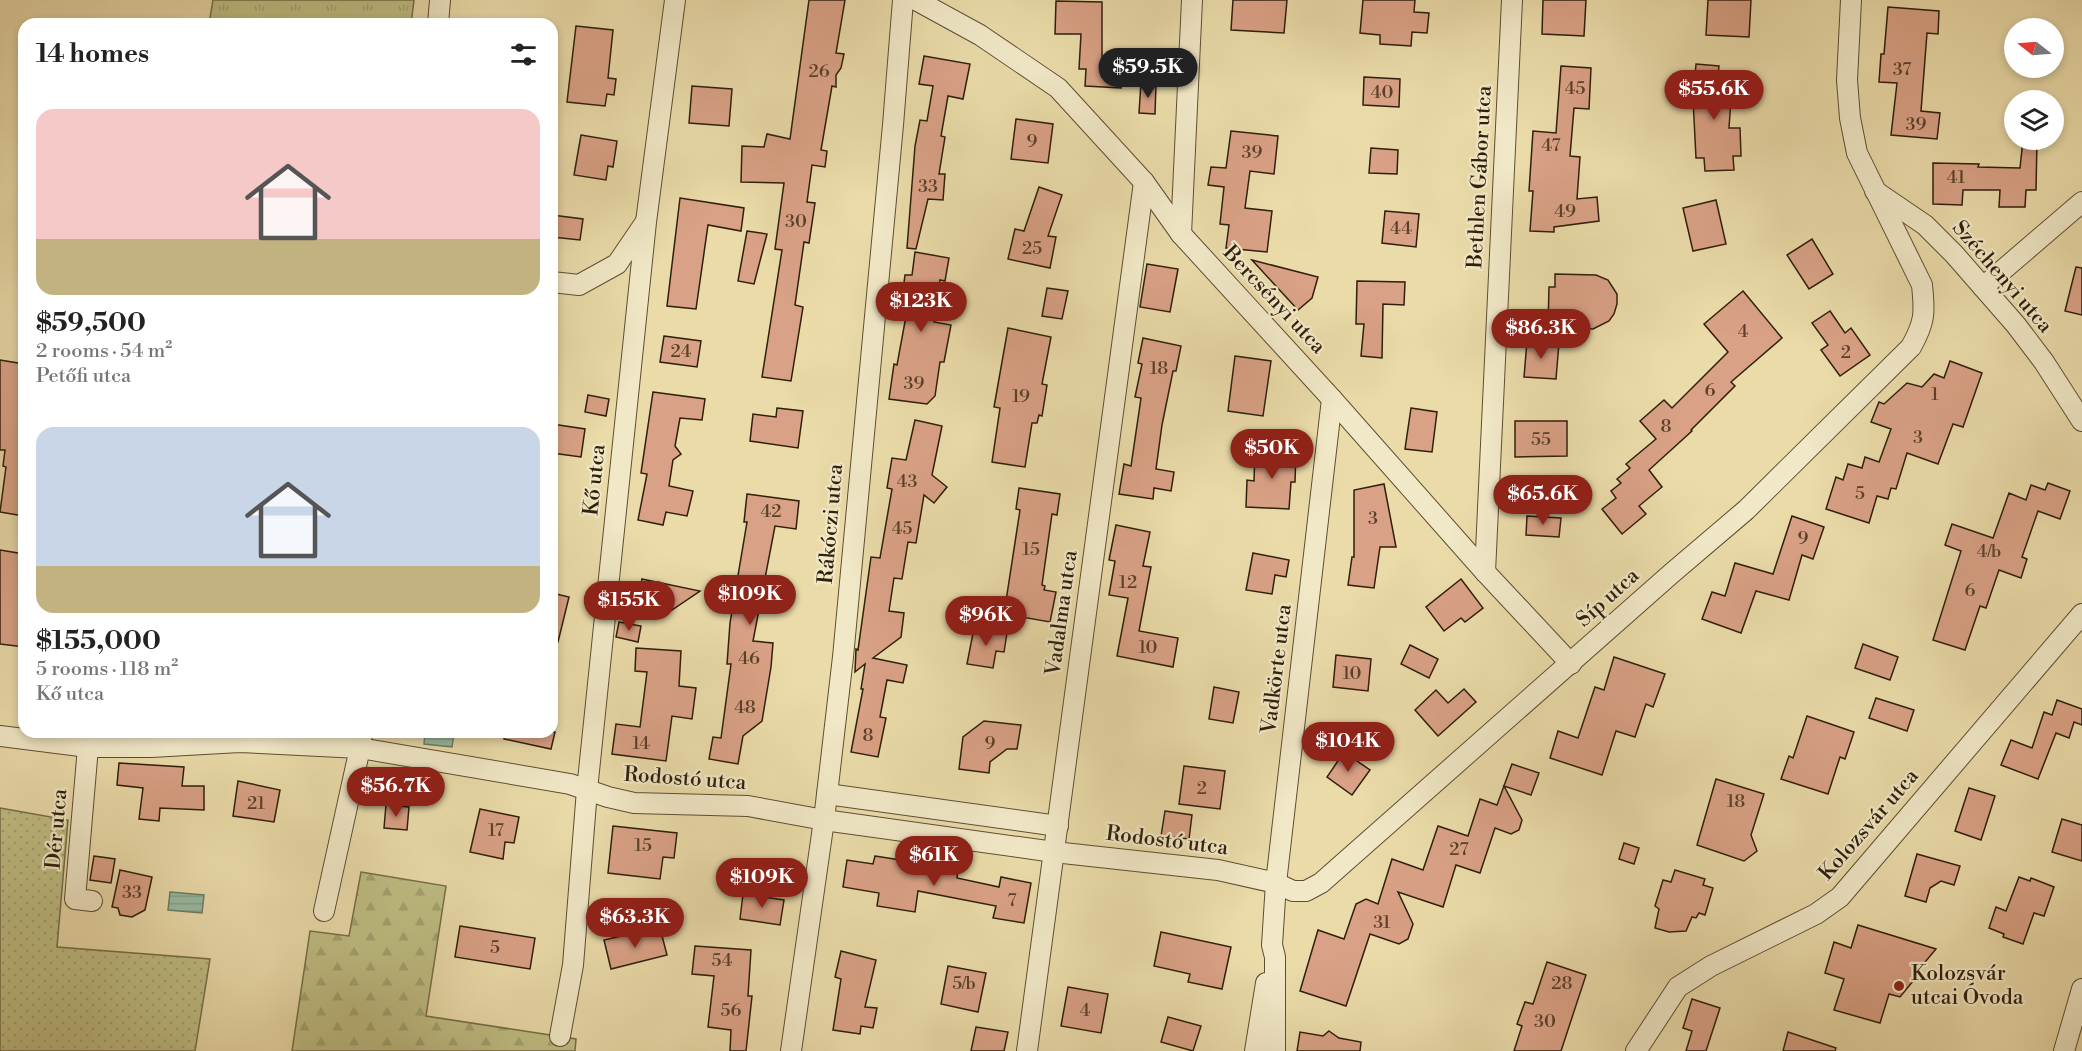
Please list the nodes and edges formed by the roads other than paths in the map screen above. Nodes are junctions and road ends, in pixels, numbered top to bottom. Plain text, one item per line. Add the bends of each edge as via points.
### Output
1 (440, 0) edge
2 (675, 0) edge
3 (903, 0) edge
4 (916, 0) edge
5 (1192, 0) edge
6 (1512, 0) edge
7 (1851, 0) edge
8 (438, 18) edge
9 (1144, 182) junction
10 (1874, 191) junction
11 (2082, 202) edge
12 (646, 222) junction
13 (1925, 225) junction
14 (1181, 234) junction
15 (1897, 238) junction
16 (558, 283) edge
17 (1983, 287) junction
18 (1332, 399) junction
19 (2082, 421) edge
20 (1485, 572) junction
21 (2082, 614) edge
22 (1571, 664) junction
23 (0, 736) edge
24 (361, 740) edge
25 (88, 747) junction
26 (587, 790) junction
27 (827, 794) junction
28 (824, 820) junction
29 (1058, 826) junction
30 (1054, 852) junction
31 (1285, 887) junction
32 (92, 901) dead end
33 (324, 911) dead end
34 (1272, 945) junction
35 (2082, 990) edge
36 (560, 1036) dead end
37 (792, 1051) edge
38 (1027, 1051) edge
39 (1255, 1051) edge
40 (1275, 1051) edge
41 (1636, 1051) edge
42 (2064, 1051) edge

1 - 8 street
2 - 12 street, Kő utca
3 - 27 street, Rákóczi utca
4 - 9 street, Bercsényi utca via 980,35 1058,88
5 - 14 street
6 - 20 street, Bethlen Gábor utca
7 - 10 street via 1847,80 1850,118 1857,153
9 - 14 street, Bercsényi utca
9 - 29 street, Vadalma utca
10 - 13 street, Széchenyi utca
10 - 15 street
11 - 17 street
12 - 16 street via 617,264 579,285
12 - 26 street, Kő utca
13 - 15 street, Széchenyi utca via 1911,222 1902,227
13 - 17 street, Széchenyi utca
14 - 18 street, Bercsényi utca
15 - 22 street, Síp utca via 1922,285 1922,327 1911,347 1746,510
17 - 19 street, Széchenyi utca via 2044,362
18 - 20 street, Bercsényi utca
18 - 31 street, Vadkörte utca
20 - 22 street, Bercsényi utca
21 - 41 street, Kolozsvár utca via 1840,897 1816,914 1711,966 1678,987
22 - 31 street, Síp utca via 1321,883 1306,891
23 - 25 street, Rodostó utca
24 - 25 street, Rodostó utca
24 - 26 street, Rodostó utca
24 - 33 street
25 - 32 street, Dér utca via 75,899
26 - 28 street, Rodostó utca via 634,803 748,806
26 - 36 street, Kő utca via 573,965
27 - 28 street, Rákóczi utca
27 - 29 street
28 - 30 street, Rodostó utca
28 - 37 street, Rákóczi utca
29 - 30 street, Vadalma utca
30 - 31 street, Rodostó utca via 1218,870
30 - 38 street, Vadalma utca
31 - 34 street, Vadkörte utca
34 - 39 street, Vadkörte utca
34 - 40 street, Vadkörte utca
35 - 42 street

